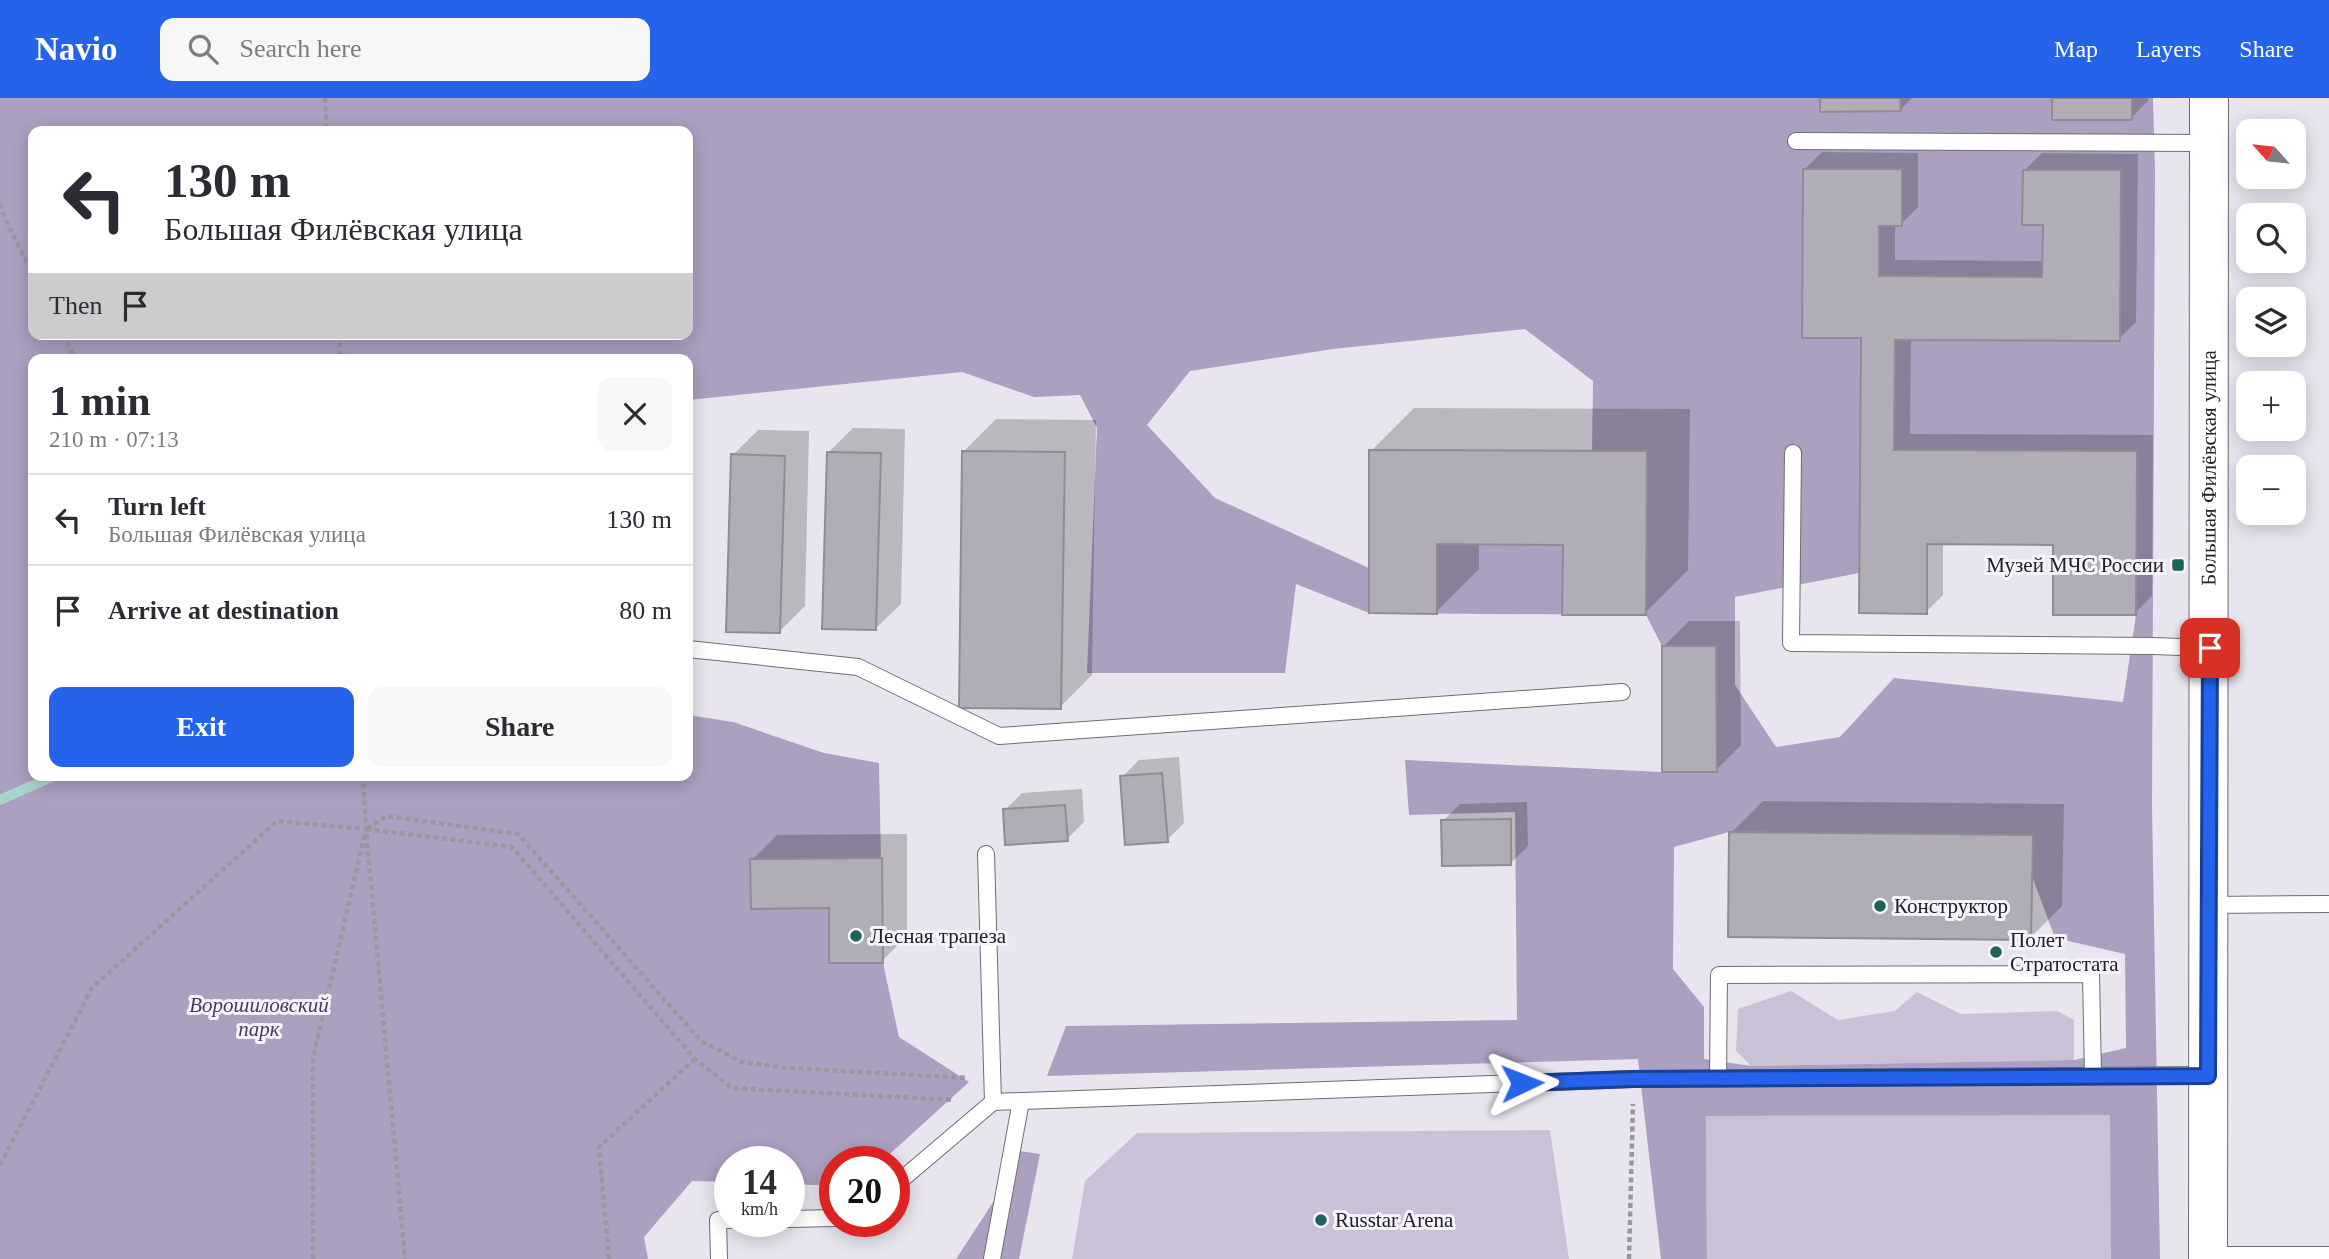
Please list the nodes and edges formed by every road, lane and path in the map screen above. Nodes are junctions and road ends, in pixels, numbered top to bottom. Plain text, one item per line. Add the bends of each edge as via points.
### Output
1 (325, 98) edge
2 (2209, 98) edge
3 (327, 126) edge
4 (1796, 141) dead end
5 (2208, 143) junction
6 (0, 204) edge
7 (28, 264) edge
8 (1793, 453) dead end
9 (2210, 648) junction
10 (693, 650) edge
11 (1622, 692) dead end
12 (363, 781) edge
13 (366, 829) junction
14 (986, 854) dead end
15 (2329, 904) edge
16 (2208, 905) junction
17 (695, 1059) junction
18 (2093, 1076) junction
19 (2208, 1076) junction
20 (1718, 1078) junction
21 (1633, 1079) junction
22 (992, 1080) junction
23 (1021, 1101) junction
24 (993, 1102) junction
25 (0, 1165) edge
26 (910, 1172) edge
27 (718, 1237) edge
28 (2329, 1255) edge
29 (2208, 1257) edge
30 (313, 1259) edge
31 (405, 1259) edge
32 (609, 1259) edge
33 (719, 1259) edge
34 (992, 1259) edge
35 (1629, 1259) edge

1 - 3 path
2 - 5 street, Большая Филёвская улица
4 - 5 lane
5 - 9 street, Большая Филёвская улица
6 - 7 path
8 - 9 lane via 1791,643
9 - 16 street, Большая Филёвская улица
10 - 11 lane via 859,667 999,736
12 - 13 path
13 - 17 path via 512,847
13 - 22 path via 386,817 518,834 701,1041 742,1062
13 - 25 path via 277,821 92,988
13 - 30 path via 313,1058
13 - 31 path
14 - 22 lane
15 - 16 lane
16 - 19 street, Большая Филёвская улица
17 - 24 path via 732,1088
17 - 32 path via 599,1147
18 - 19 lane
18 - 20 lane
18 - 20 lane via 2091,974 1718,975
19 - 29 street, Большая Филёвская улица
20 - 21 lane
21 - 23 lane
21 - 35 path
22 - 24 lane
23 - 24 lane
23 - 34 lane
24 - 26 lane
27 - 33 lane
28 - 29 lane

